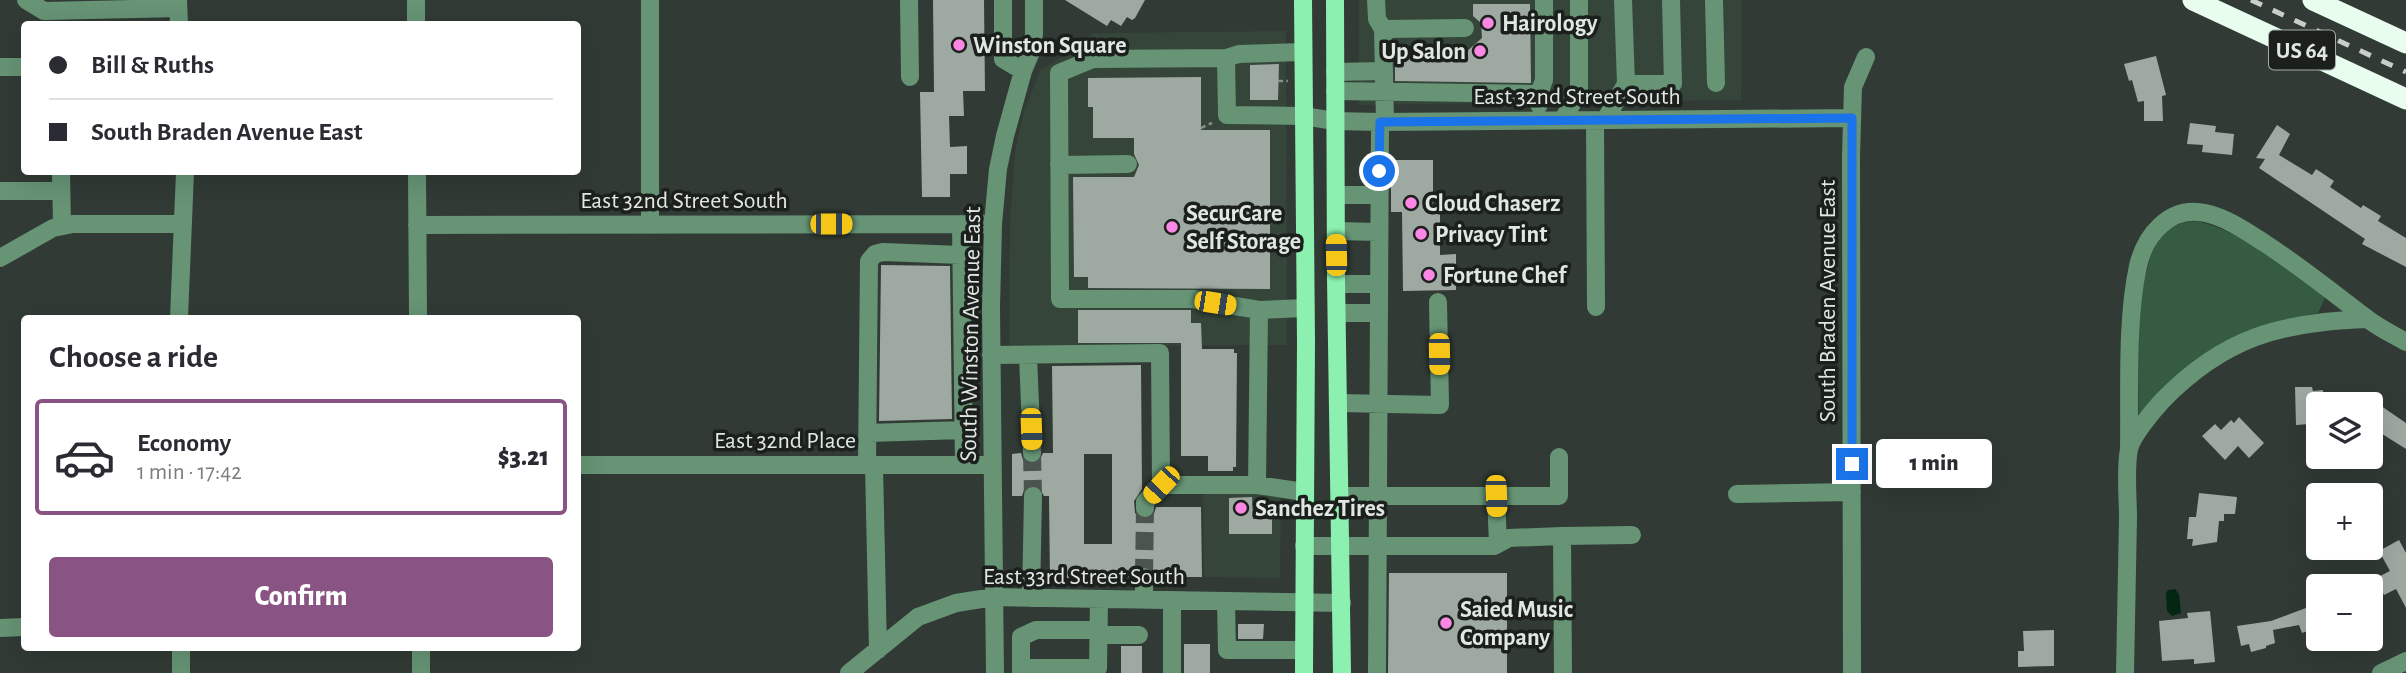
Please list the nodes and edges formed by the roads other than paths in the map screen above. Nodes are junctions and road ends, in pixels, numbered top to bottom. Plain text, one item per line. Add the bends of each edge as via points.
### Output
1 (26, 0) edge
2 (416, 0) edge
3 (650, 0) edge
4 (909, 0) edge
5 (1003, 0) edge
6 (1034, 0) edge
7 (1303, 0) edge
8 (1335, 0) edge
9 (1376, 0) edge
10 (1544, 0) edge
11 (1579, 0) edge
12 (1623, 0) edge
13 (1671, 0) edge
14 (1714, 0) edge
15 (2313, 0) edge
16 (2350, 0) edge
17 (2193, 1) edge
18 (178, 11) edge
19 (56, 18) edge
20 (416, 21) edge
21 (1465, 28) dead end
22 (1383, 29) junction
23 (2405, 43) edge
24 (1303, 52) junction
25 (1866, 57) dead end
26 (1226, 58) junction
27 (21, 67) edge
28 (0, 68) edge
29 (1023, 71) junction
30 (1384, 71) junction
31 (1335, 72) junction
32 (911, 77) dead end
33 (1716, 83) dead end
34 (1626, 84) junction
35 (1335, 91) junction
36 (1385, 93) junction
37 (1539, 94) junction
38 (2406, 99) edge
39 (1303, 116) junction
40 (1852, 118) junction
41 (1563, 119) junction
42 (1540, 120) junction
43 (1600, 120) junction
44 (1335, 121) junction
45 (1382, 122) junction
46 (1128, 164) dead end
47 (1059, 165) junction
48 (61, 175) edge
49 (185, 175) edge
50 (417, 175) edge
51 (0, 191) edge
52 (61, 191) junction
53 (1336, 195) junction
54 (1379, 195) junction
55 (183, 224) junction
56 (882, 224) junction
57 (961, 224) junction
58 (993, 224) junction
59 (418, 225) junction
60 (650, 225) junction
61 (62, 226) junction
62 (1336, 232) junction
63 (1379, 232) junction
64 (883, 252) junction
65 (961, 255) junction
66 (0, 258) edge
67 (1337, 284) junction
68 (1378, 284) junction
69 (1438, 302) dead end
70 (1596, 307) dead end
71 (1305, 308) junction
72 (1259, 310) junction
73 (1337, 313) junction
74 (1378, 313) junction
75 (179, 315) edge
76 (418, 315) edge
77 (2367, 319) junction
78 (2406, 342) edge
79 (991, 355) junction
80 (1028, 356) junction
81 (1339, 403) junction
82 (1377, 404) junction
83 (963, 429) junction
84 (868, 433) junction
85 (2129, 447) junction
86 (1032, 453) tunnel mouth
87 (1559, 457) dead end
88 (581, 465) edge
89 (870, 465) junction
90 (964, 466) junction
91 (992, 466) junction
92 (1161, 485) junction
93 (1257, 485) junction
94 (1304, 492) junction
95 (1852, 492) junction
96 (1737, 494) dead end
97 (1033, 496) tunnel mouth
98 (1340, 496) junction
99 (1378, 496) junction
100 (1496, 496) junction
101 (1145, 508) tunnel mouth
102 (1632, 535) dead end
103 (1562, 536) junction
104 (1498, 544) junction
105 (1304, 546) junction
106 (1341, 546) junction
107 (1379, 546) junction
108 (1144, 577) tunnel mouth
109 (994, 597) junction
110 (1031, 598) junction
111 (1099, 599) junction
112 (1144, 600) junction
113 (1172, 600) junction
114 (1226, 601) junction
115 (1304, 602) junction
116 (1342, 603) junction
117 (21, 627) edge
118 (0, 628) edge
119 (1098, 633) junction
120 (1139, 635) dead end
121 (1021, 637) junction
122 (995, 638) junction
123 (878, 650) junction
124 (1304, 650) junction
125 (181, 651) edge
126 (421, 651) edge
127 (2406, 661) edge
128 (1021, 670) edge
129 (181, 673) edge
130 (421, 673) edge
131 (849, 673) edge
132 (995, 673) edge
133 (1172, 673) edge
134 (1304, 673) edge
135 (1342, 673) edge
136 (1377, 673) edge
137 (1563, 673) edge
138 (1852, 673) edge
139 (2125, 673) edge
140 (2381, 673) edge

1 - 19 street
2 - 20 street
3 - 60 street
4 - 32 street
5 - 29 street via 1003,59
6 - 29 street, South Winston Avenue East via 1034,34
7 - 24 main road
8 - 31 main road
9 - 22 street
10 - 37 street via 1544,80
11 - 41 street via 1579,92
12 - 34 street
13 - 34 street via 1673,84
14 - 33 street
15 - 23 highway, US 64
16 - 23 highway
17 - 38 highway, US 64
18 - 19 street
21 - 22 street
22 - 30 street
24 - 26 street
24 - 39 main road
25 - 40 street, South Braden Avenue East via 1853,87
26 - 39 street, East 32nd Street South via 1227,115
26 - 47 street via 1093,59 1059,73
27 - 28 street
29 - 58 street, South Winston Avenue East via 1002,147
30 - 31 street
30 - 36 street
31 - 35 main road
34 - 43 street
35 - 36 street
35 - 44 main road
36 - 37 street
36 - 45 street
37 - 42 street
39 - 44 street, East 32nd Street South
39 - 71 main road
40 - 43 street, East 32nd Street South
40 - 95 street, South Braden Avenue East
41 - 42 street, East 32nd Street South
41 - 43 street, East 32nd Street South
42 - 45 street, East 32nd Street South
43 - 70 street
44 - 45 street, East 32nd Street South
44 - 53 main road
45 - 54 street
46 - 47 street
47 - 72 street via 1060,299 1193,299
48 - 52 street
49 - 55 street
50 - 59 street
51 - 52 street
52 - 61 street
53 - 54 street
53 - 62 main road
54 - 63 street
55 - 61 street
55 - 75 street
56 - 57 street, East 32nd Street South
56 - 60 street, East 32nd Street South
56 - 64 street
57 - 58 street, East 32nd Street South
57 - 65 street
58 - 79 street, South Winston Avenue East
59 - 60 street, East 32nd Street South
59 - 76 street
61 - 66 street
62 - 63 street
62 - 67 main road
63 - 68 street
64 - 65 street
64 - 84 street via 869,261
65 - 83 street
67 - 68 street
67 - 73 main road
68 - 74 street
69 - 82 street via 1440,405
71 - 72 street
71 - 94 main road
72 - 93 street
73 - 74 street
73 - 81 main road
74 - 82 street
77 - 78 street
77 - 85 street via 2286,326 2238,343 2174,389 2151,412
77 - 85 street via 2320,281 2230,221 2193,211 2166,220 2144,247 2132,300
79 - 80 street
79 - 91 street, South Winston Avenue East
80 - 86 street
80 - 92 street via 1160,353
81 - 82 street
81 - 98 main road
82 - 99 street
83 - 84 street
83 - 90 street
84 - 89 street
85 - 139 street
87 - 100 street via 1559,496
88 - 89 street, East 32nd Place
89 - 90 street, East 32nd Place
89 - 123 street
90 - 91 street, East 32nd Place
91 - 109 street, South Winston Avenue East
92 - 93 street
92 - 101 street
93 - 94 street
94 - 105 main road
95 - 96 street
95 - 138 street, South Braden Avenue East
97 - 110 street
98 - 99 street
98 - 106 main road
99 - 100 street
99 - 107 street
100 - 104 street
102 - 103 street
103 - 104 street via 1509,538
103 - 137 street
104 - 107 street
105 - 106 street
105 - 115 main road
106 - 107 street
106 - 116 main road
107 - 136 street
108 - 112 street
109 - 110 street, East 33rd Street South
109 - 122 street, South Winston Avenue East
109 - 123 street, East 33rd Street South via 956,603 918,617
110 - 111 street, East 33rd Street South
111 - 112 street, East 33rd Street South
111 - 119 street
112 - 113 street, East 33rd Street South
113 - 114 street, East 33rd Street South
113 - 133 street
114 - 115 street, East 33rd Street South
114 - 124 street via 1227,650
115 - 116 street, East 33rd Street South
115 - 124 main road
116 - 135 main road
117 - 118 street
119 - 120 street
119 - 121 street via 1036,630
119 - 128 street via 1098,668
121 - 122 street
121 - 128 street
122 - 132 street, South Winston Avenue East
123 - 131 street, East 33rd Street South
124 - 134 main road
125 - 129 street
126 - 130 street
127 - 140 street

